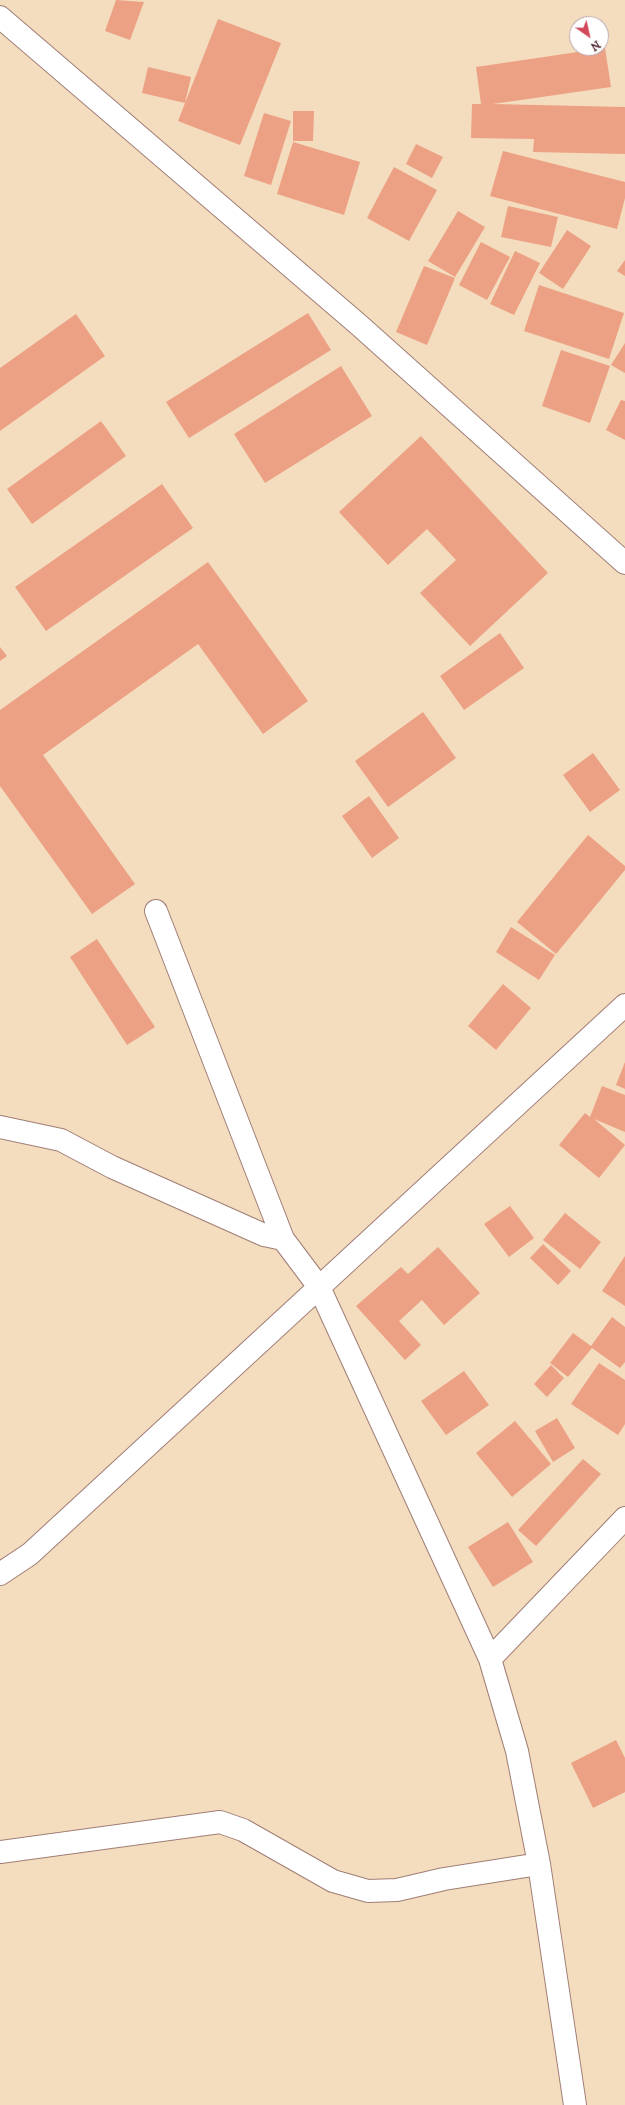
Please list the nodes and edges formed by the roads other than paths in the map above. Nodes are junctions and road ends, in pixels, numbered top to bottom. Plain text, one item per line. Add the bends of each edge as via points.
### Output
1 (0, 16) edge
2 (625, 563) edge
3 (156, 910) dead end
4 (625, 1005) edge
5 (0, 1127) edge
6 (283, 1239) junction
7 (319, 1287) junction
8 (625, 1518) edge
9 (0, 1574) edge
10 (490, 1659) junction
11 (0, 1852) edge
12 (539, 1864) junction
13 (575, 2105) edge

1 - 2 street via 359,325
3 - 6 street
4 - 7 street
5 - 6 street via 61,1140 112,1167 264,1236
6 - 7 street
7 - 9 street via 30,1554
7 - 10 street
8 - 10 street
10 - 12 street via 517,1751
11 - 12 street via 220,1822 243,1830 333,1881 368,1891 397,1890 444,1879
12 - 13 street

